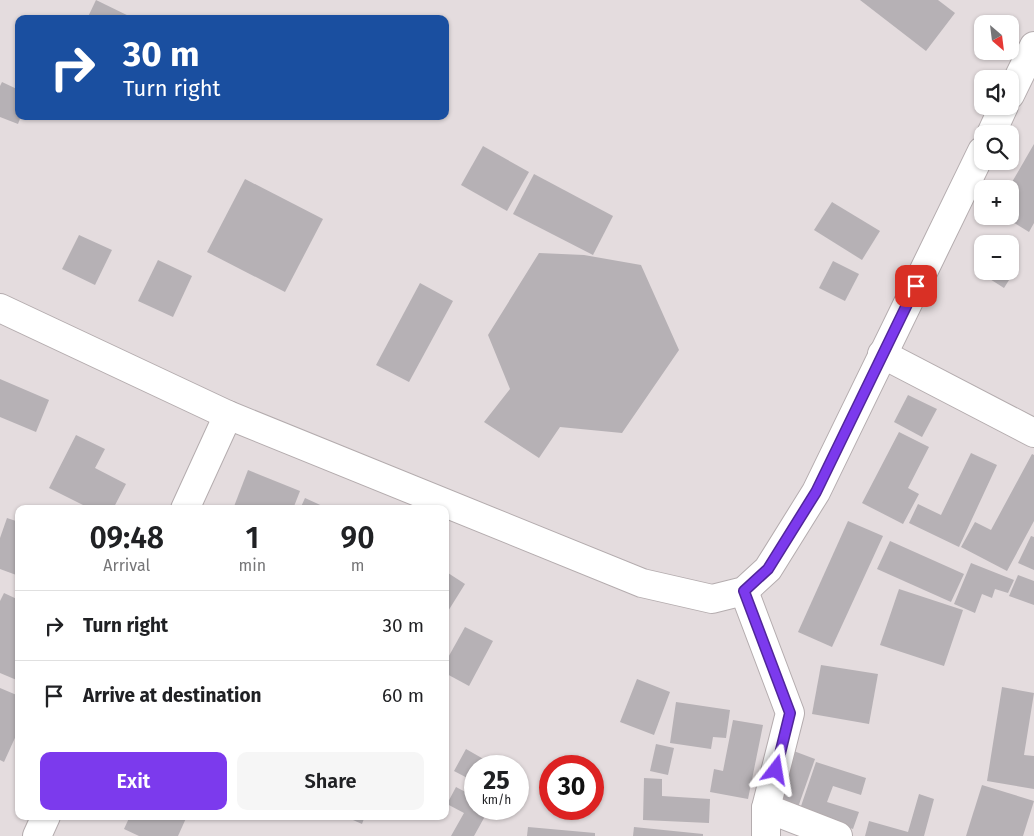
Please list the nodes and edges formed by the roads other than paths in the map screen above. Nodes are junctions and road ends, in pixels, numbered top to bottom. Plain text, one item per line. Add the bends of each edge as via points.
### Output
1 (1034, 46) edge
2 (1019, 76) edge
3 (974, 166) edge
4 (0, 308) edge
5 (882, 354) junction
6 (228, 415) junction
7 (1034, 434) edge
8 (187, 505) edge
9 (744, 591) junction
10 (766, 808) junction
11 (44, 820) edge
12 (37, 836) edge
13 (766, 836) edge
14 (838, 836) edge

1 - 2 street
3 - 5 street
4 - 6 street
5 - 7 street
5 - 9 street via 816,492 768,569
6 - 8 street
6 - 9 street via 642,583 712,599
9 - 10 street via 790,713
10 - 13 street
10 - 14 street
11 - 12 street

